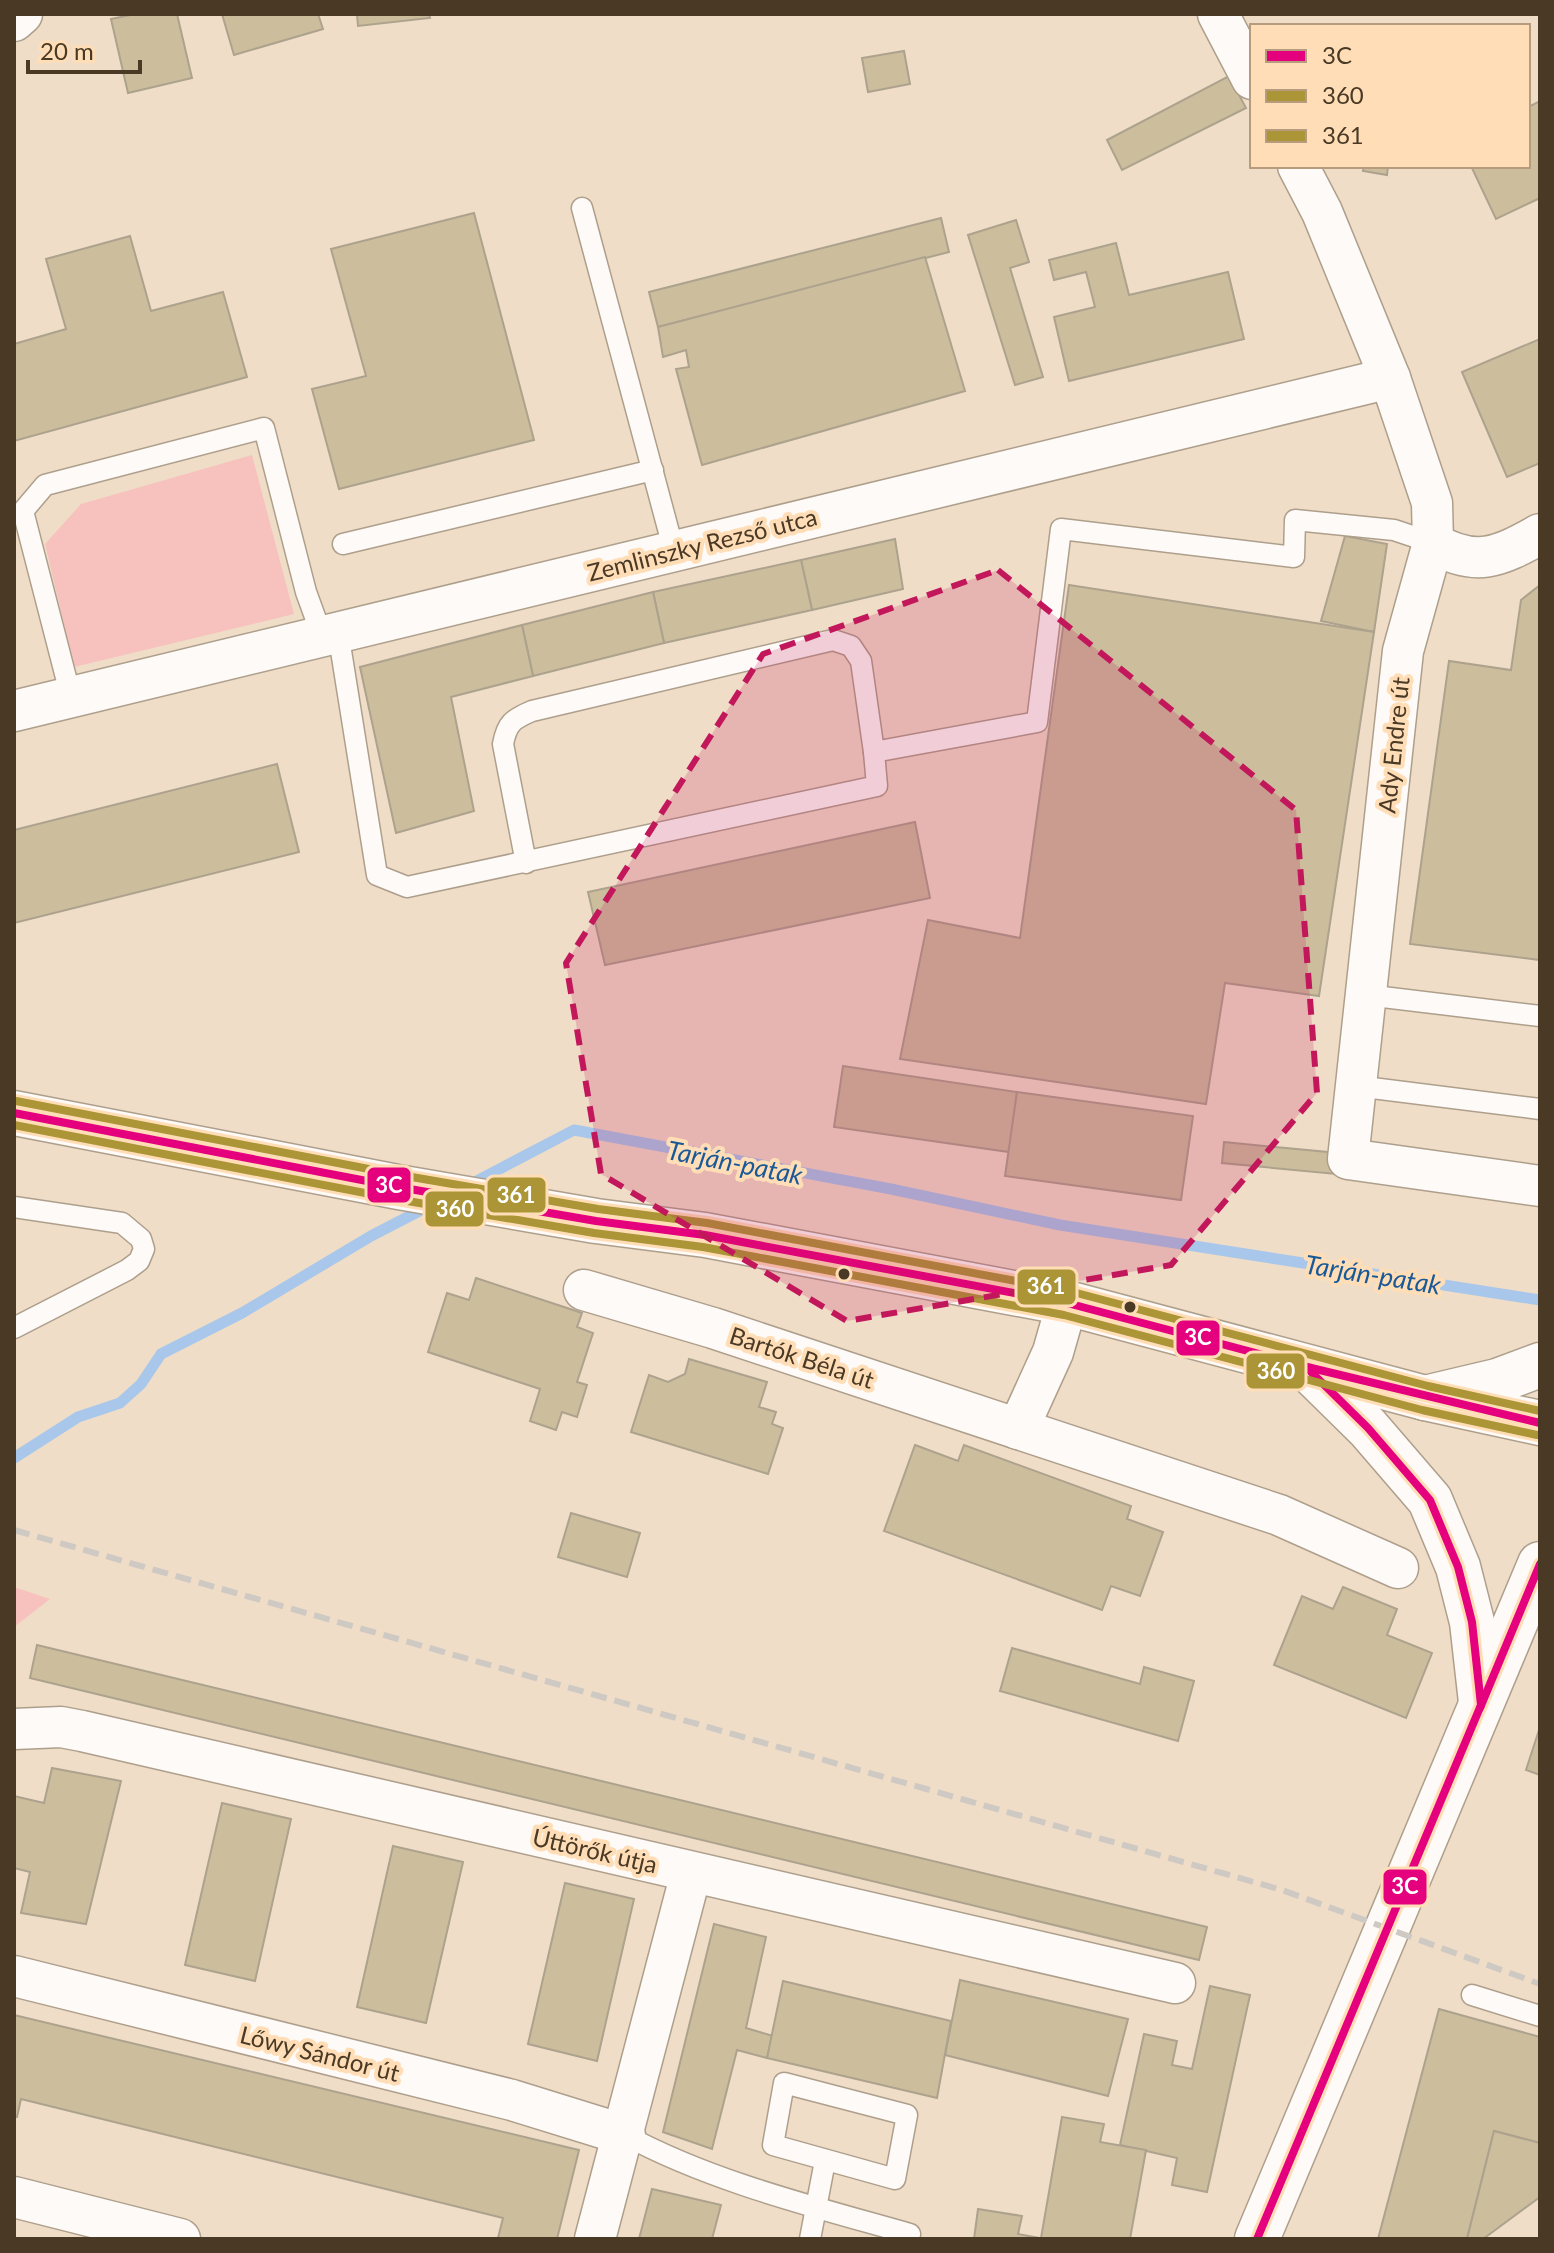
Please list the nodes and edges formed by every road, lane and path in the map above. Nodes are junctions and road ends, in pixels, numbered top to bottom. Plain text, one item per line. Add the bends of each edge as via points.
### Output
1 (22, 14) edge
2 (1218, 14) edge
3 (14, 21) edge
4 (1250, 75) edge
5 (1299, 168) edge
6 (582, 208) dead end
7 (1390, 378) junction
8 (653, 470) junction
9 (1540, 534) edge
10 (1433, 543) junction
11 (343, 544) dead end
12 (674, 551) junction
13 (330, 634) junction
14 (71, 697) junction
15 (14, 711) edge
16 (874, 752) junction
17 (526, 863) junction
18 (1366, 995) junction
19 (1540, 1016) edge
20 (1356, 1086) junction
21 (1540, 1109) edge
22 (14, 1113) edge
23 (1540, 1186) edge
24 (14, 1207) edge
25 (584, 1290) dead end
26 (1067, 1303) junction
27 (14, 1328) edge
28 (1540, 1365) edge
29 (1305, 1366) junction
30 (1425, 1398) junction
31 (1540, 1423) edge
32 (1018, 1429) junction
33 (1540, 1564) edge
34 (1398, 1568) dead end
35 (1528, 1610) edge
36 (1481, 1705) junction
37 (14, 1729) edge
38 (691, 1873) junction
39 (14, 1976) edge
40 (1175, 1983) dead end
41 (1472, 1995) dead end
42 (1540, 2016) edge
43 (625, 2135) junction
44 (825, 2161) junction
45 (1287, 2161) junction
46 (14, 2197) edge
47 (816, 2207) junction
48 (910, 2234) dead end
49 (180, 2239) edge
50 (595, 2239) edge
51 (810, 2239) edge
52 (1257, 2239) edge
53 (1276, 2239) edge

1 - 3 street
2 - 4 street
5 - 7 street, Ady Endre út
6 - 8 lane
7 - 10 street, Ady Endre út via 1424,470
7 - 12 street, Zemlinszky Rezső utca
8 - 11 lane
8 - 12 lane
9 - 10 street via 1504,554 1480,559 1455,556
10 - 16 lane via 1394,530 1295,520 1294,557 1061,529 1037,722
10 - 18 street, Ady Endre út via 1403,651
12 - 13 street, Zemlinszky Rezső utca
13 - 14 street, Zemlinszky Rezső utca
13 - 14 lane via 306,592 264,428 45,485 23,511
13 - 17 lane via 377,875 407,887
14 - 15 street, Zemlinszky Rezső utca
16 - 17 lane via 877,786
16 - 17 lane via 861,661 851,646 833,640 532,711 514,718 503,744
18 - 19 lane
18 - 20 street, Ady Endre út
20 - 21 lane
20 - 23 street, Ady Endre út via 1348,1159
22 - 26 main road via 398,1187 705,1235
24 - 27 lane via 122,1223 141,1239 144,1249 127,1270
25 - 32 street, Bartók Béla út
26 - 29 main road
26 - 32 street via 1053,1352
28 - 30 main road
29 - 30 main road
29 - 36 main road via 1430,1500 1472,1622
30 - 31 main road
32 - 34 street, Bartók Béla út via 1279,1515
33 - 35 main road
35 - 36 main road
36 - 45 main road
37 - 38 street, Úttörők útja via 82,1731
38 - 40 street, Úttörők útja
38 - 43 street
39 - 43 street, Lőwy Sándor út via 512,2100
41 - 42 lane
43 - 47 lane via 659,2153
43 - 50 street
44 - 44 lane via 895,2179 907,2115 784,2083 773,2145
44 - 47 lane
45 - 52 main road
45 - 53 main road
46 - 49 street
47 - 48 lane
47 - 51 lane

